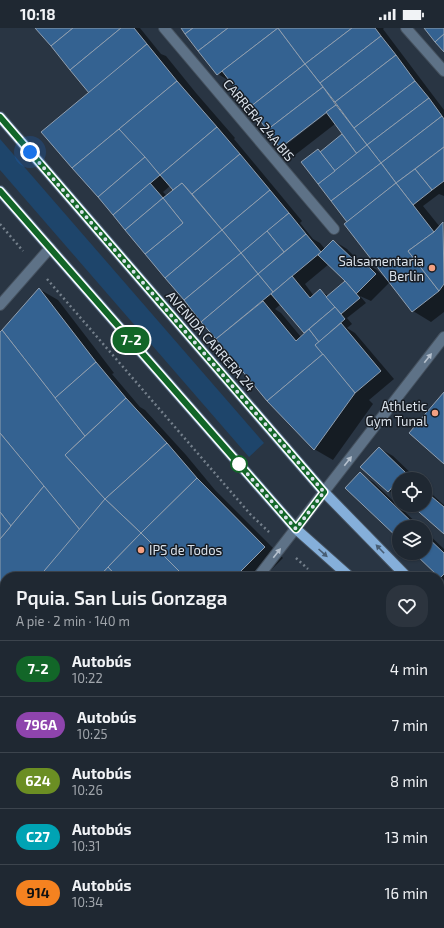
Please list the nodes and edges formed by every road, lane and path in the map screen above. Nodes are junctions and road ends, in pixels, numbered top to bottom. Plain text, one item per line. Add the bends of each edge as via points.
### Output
1 (164, 28) edge
2 (406, 28) edge
3 (444, 71) edge
4 (0, 117) edge
5 (0, 191) edge
6 (0, 224) edge
7 (334, 229) dead end
8 (50, 248) junction
9 (36, 265) junction
10 (0, 305) edge
11 (444, 337) edge
12 (324, 492) junction
13 (252, 515) dead end
14 (296, 529) junction
15 (262, 572) edge
16 (344, 572) edge
17 (402, 572) edge

1 - 7 street, CARRERA 24A BIS
2 - 3 street
4 - 12 main road, AVENIDA CARRERA 24
5 - 8 main road
6 - 9 path
8 - 9 street
8 - 14 main road
9 - 10 street
9 - 13 path
12 -> 11 street
12 - 14 street
17 -> 12 main road, AVENIDA CARRERA 24
15 -> 14 street
14 -> 16 main road

